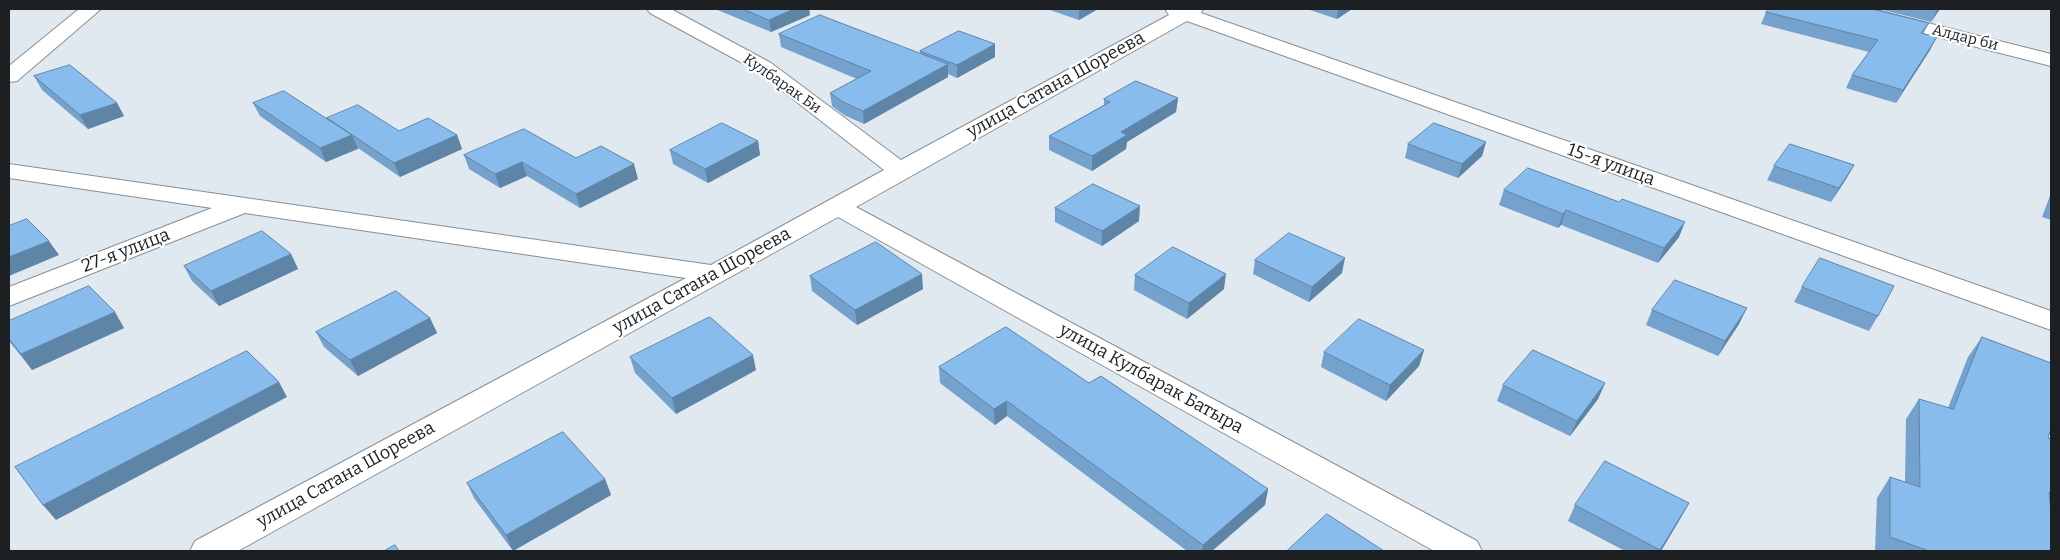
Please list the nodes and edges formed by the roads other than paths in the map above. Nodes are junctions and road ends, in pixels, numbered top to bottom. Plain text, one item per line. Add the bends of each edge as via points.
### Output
1 (91, 9) edge
2 (657, 9) edge
3 (1850, 9) edge
4 (1184, 10) edge
5 (2051, 60) edge
6 (9, 76) edge
7 (900, 170) junction
8 (9, 171) edge
9 (244, 205) junction
10 (838, 207) junction
11 (715, 274) junction
12 (9, 297) edge
13 (2051, 321) edge
14 (208, 551) edge
15 (1464, 551) edge

1 - 6 street
2 - 7 street, Кулбарак Би via 764,67
3 - 5 street, Алдар би
4 - 7 street, улица Сатана Шореева
4 - 13 street, 15-я улица
7 - 10 street, улица Сатана Шореева
8 - 9 street
9 - 11 street
9 - 12 street, 27-я улица
10 - 11 street, улица Сатана Шореева
10 - 15 street, улица Кулбарак Батыра
11 - 14 street, улица Сатана Шореева

